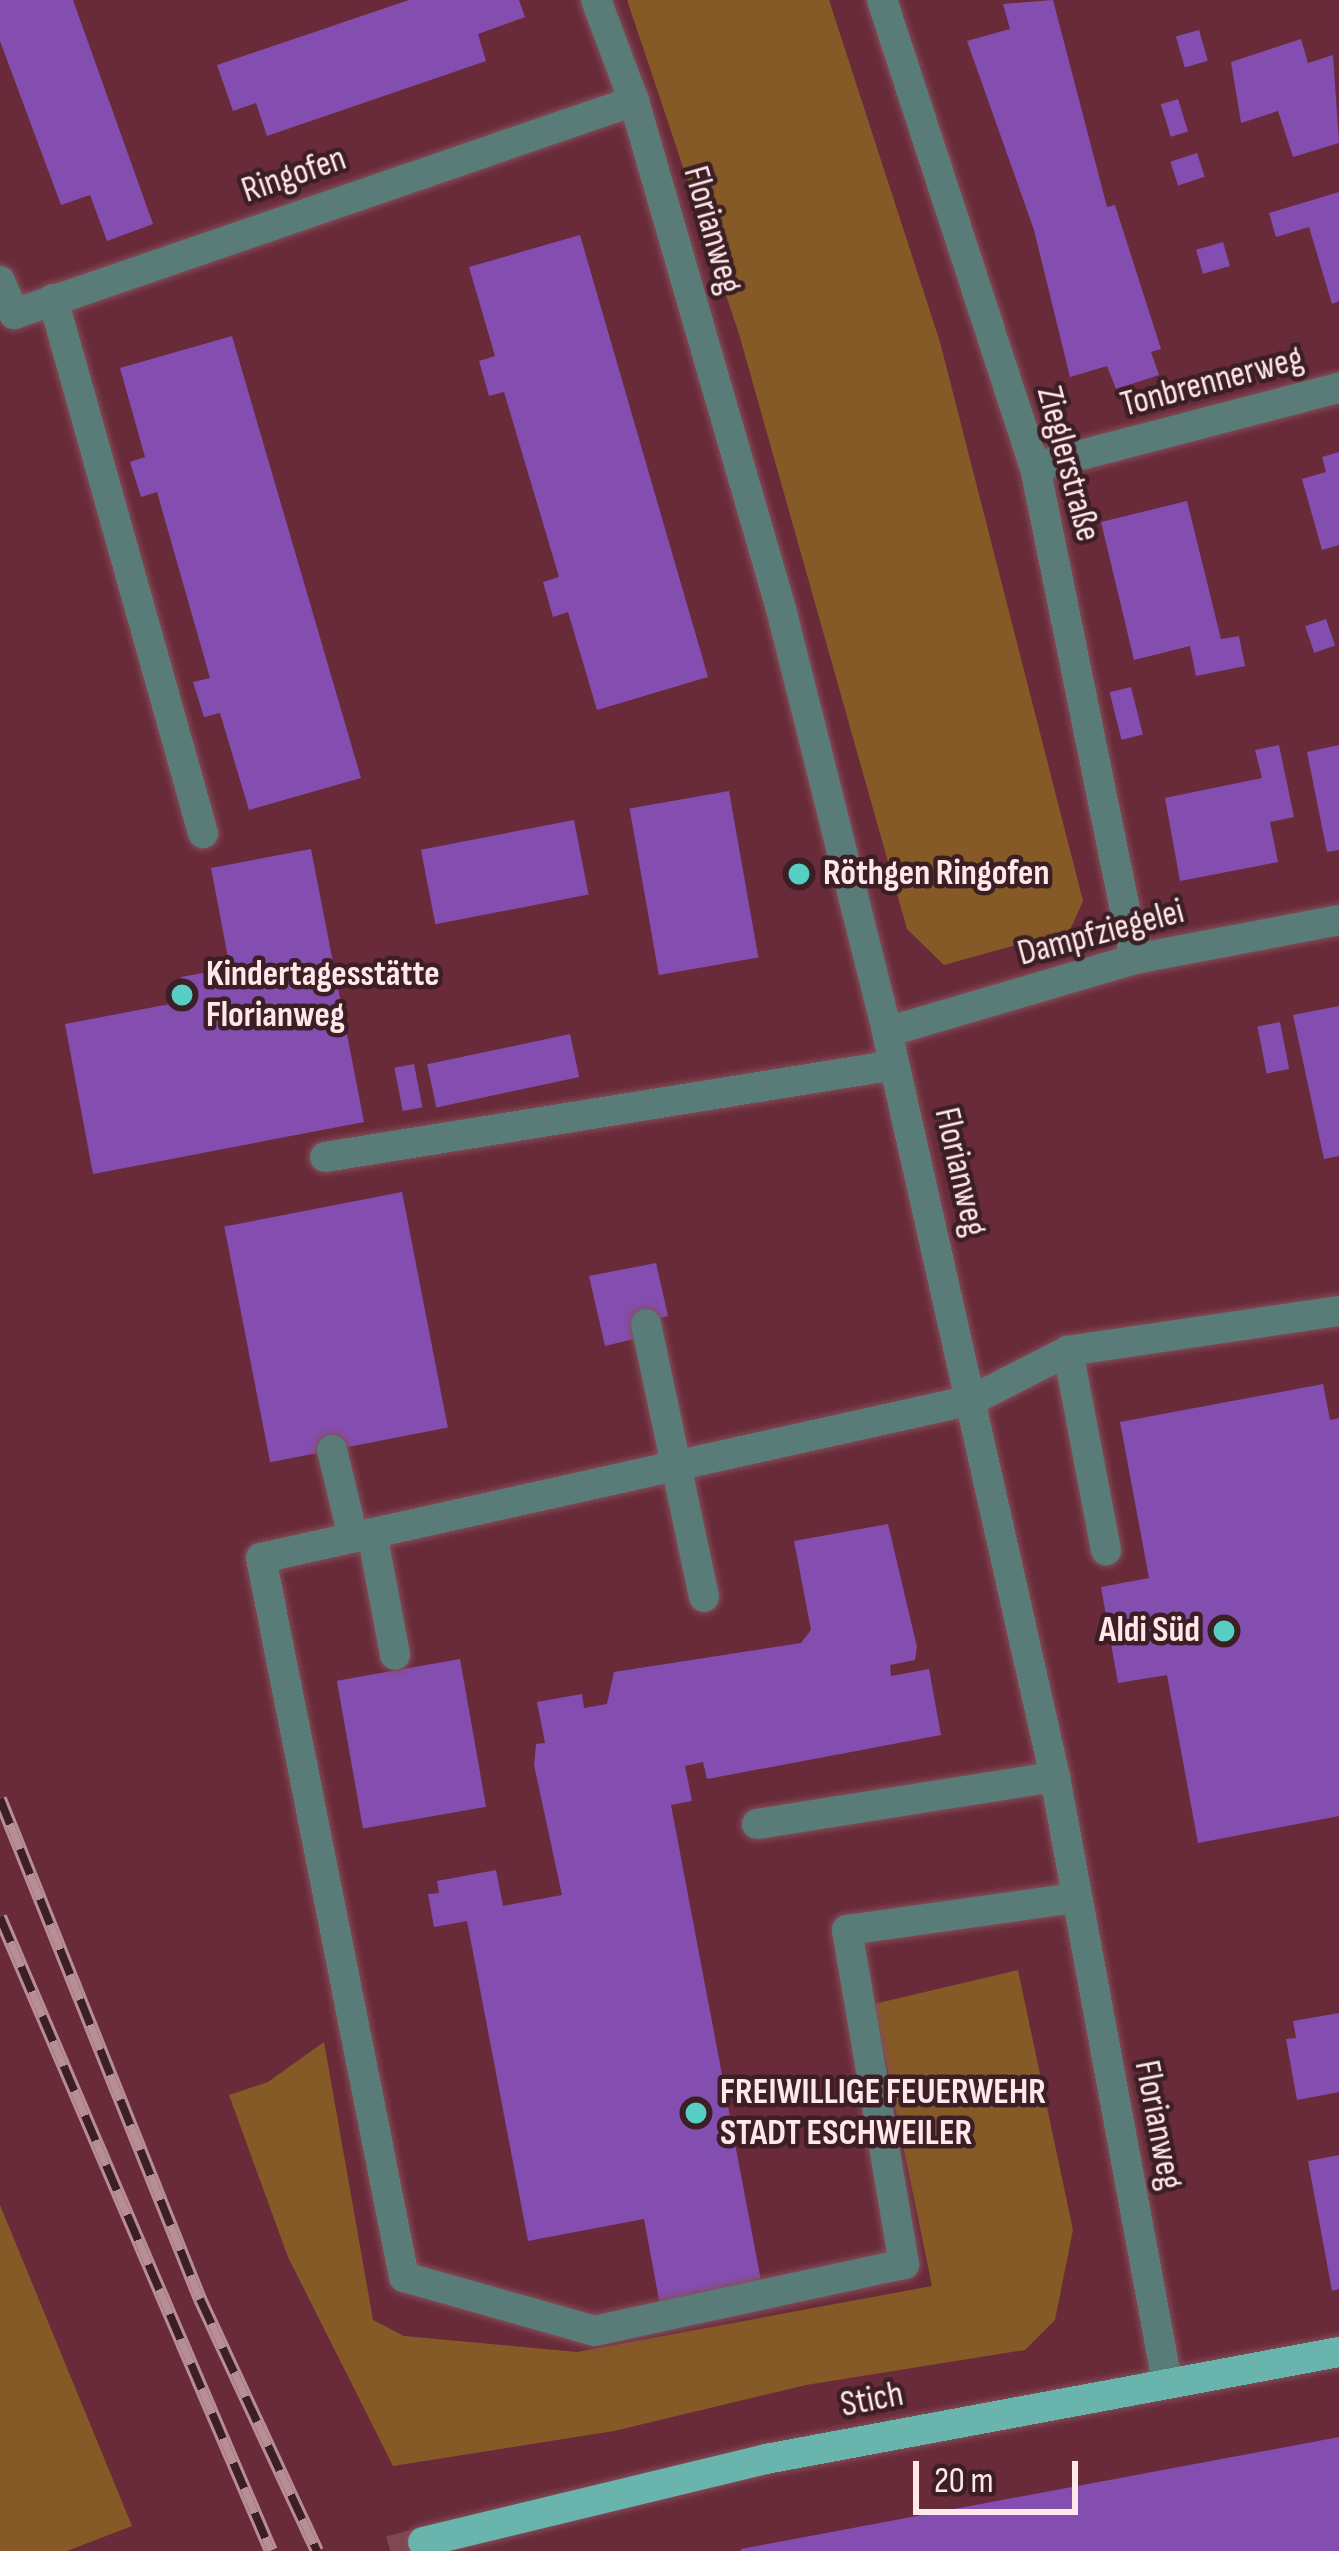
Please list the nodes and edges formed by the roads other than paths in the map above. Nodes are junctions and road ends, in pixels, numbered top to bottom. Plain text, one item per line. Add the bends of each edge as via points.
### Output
1 (596, 0) edge
2 (882, 0) edge
3 (634, 101) junction
4 (0, 281) edge
5 (53, 299) junction
6 (1339, 388) edge
7 (1035, 467) junction
8 (203, 833) dead end
9 (1339, 920) edge
10 (1135, 959) junction
11 (887, 1032) junction
12 (895, 1064) junction
13 (325, 1156) dead end
14 (1339, 1310) edge
15 (646, 1324) dead end
16 (1068, 1351) junction
17 (972, 1400) junction
18 (332, 1450) dead end
19 (676, 1462) junction
20 (362, 1535) junction
21 (1106, 1550) dead end
22 (704, 1597) dead end
23 (394, 1655) dead end
24 (1055, 1777) junction
25 (757, 1824) dead end
26 (1075, 1898) junction
27 (1339, 2352) edge
28 (1167, 2382) junction
29 (423, 2542) dead end

1 - 3 street, Florianweg
2 - 7 street, Zieglerstraße
3 - 5 street, Ringofen
3 - 11 street, Florianweg via 781,609
4 - 5 street, Ringofen via 14,314
5 - 8 street
6 - 7 street, Tonbrennerweg
7 - 10 street, Zieglerstraße
9 - 10 street, Dampfziegelei
10 - 11 street, Dampfziegelei
11 - 12 street, Florianweg
12 - 13 street
12 - 17 street, Florianweg
14 - 16 street
15 - 19 street
16 - 17 street
16 - 21 street
17 - 19 street
17 - 24 street, Florianweg
18 - 20 street
19 - 20 street
19 - 22 street
20 - 23 street
20 - 26 street via 260,1558 404,2277 595,2332 904,2264 847,1930
24 - 25 street
24 - 26 street, Florianweg
26 - 28 street, Florianweg
27 - 28 main road, Stich
28 - 29 main road, Stich via 766,2459

